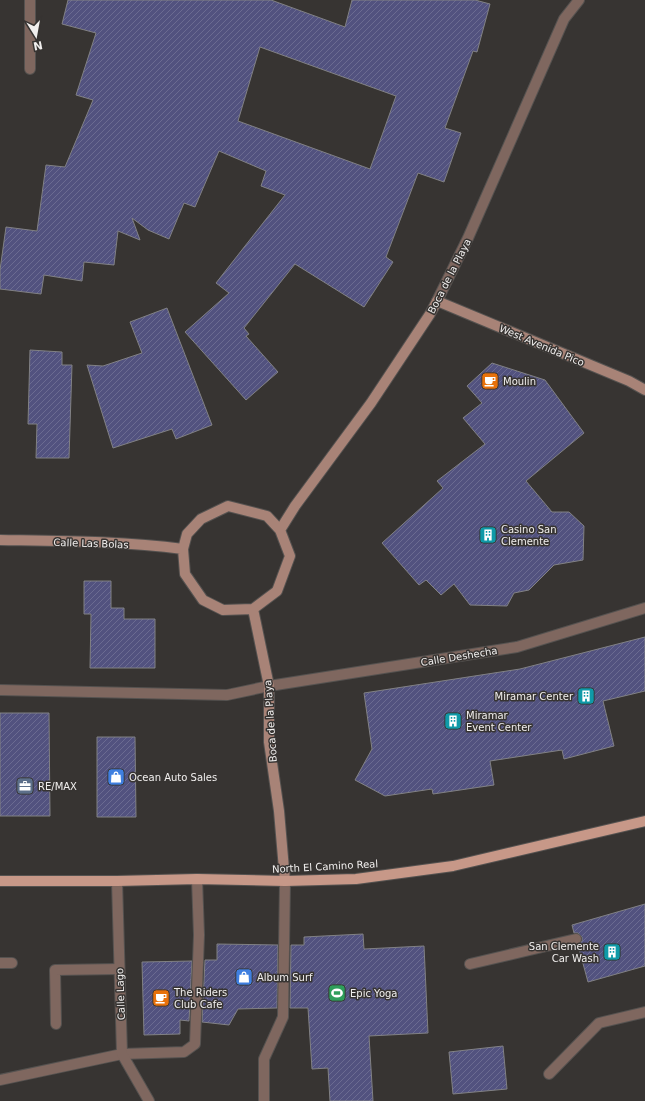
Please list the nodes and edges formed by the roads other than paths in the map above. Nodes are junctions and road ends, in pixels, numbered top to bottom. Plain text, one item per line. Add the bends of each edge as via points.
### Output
1 (30, 0) edge
2 (579, 0) edge
3 (30, 69) dead end
4 (437, 301) junction
5 (645, 390) edge
6 (280, 530) junction
7 (0, 540) edge
8 (183, 549) junction
9 (645, 608) edge
10 (253, 609) junction
11 (269, 686) junction
12 (0, 690) edge
13 (645, 822) edge
14 (198, 879) junction
15 (0, 881) edge
16 (117, 881) junction
17 (284, 882) junction
18 (576, 939) dead end
19 (0, 963) edge
20 (12, 963) dead end
21 (470, 964) dead end
22 (119, 969) junction
23 (645, 1012) edge
24 (56, 1024) dead end
25 (122, 1054) junction
26 (550, 1074) dead end
27 (0, 1080) edge
28 (149, 1101) edge
29 (264, 1101) edge

1 - 3 street
2 - 4 street, Boca de la Playa via 564,19 468,238
4 - 5 street, West Avenida Pico
4 - 6 street, Boca de la Playa via 371,403
6 - 8 street via 267,516 228,506 201,519 187,534
6 - 10 street via 290,556 277,591
7 - 8 street, Calle Las Bolas via 151,545
8 - 10 street via 185,574 203,600 223,610
9 - 11 street, Calle Deshecha via 518,647
10 - 11 street, Boca de la Playa
11 - 12 street, Calle Deshecha via 227,695
11 - 17 street, Boca de la Playa via 269,742 279,811
13 - 17 main road, North El Camino Real via 452,866 356,879
14 - 16 main road, North El Camino Real
14 - 17 main road, North El Camino Real
14 - 25 street via 196,1044 184,1052
15 - 16 main road, North El Camino Real
16 - 22 street, Calle Lago
17 - 29 street via 283,1016 264,1059
18 - 21 street
19 - 20 street
22 - 24 street via 54,970
22 - 25 street, Calle Lago
23 - 26 street via 599,1023
25 - 27 street
25 - 28 street, Calle Lago

